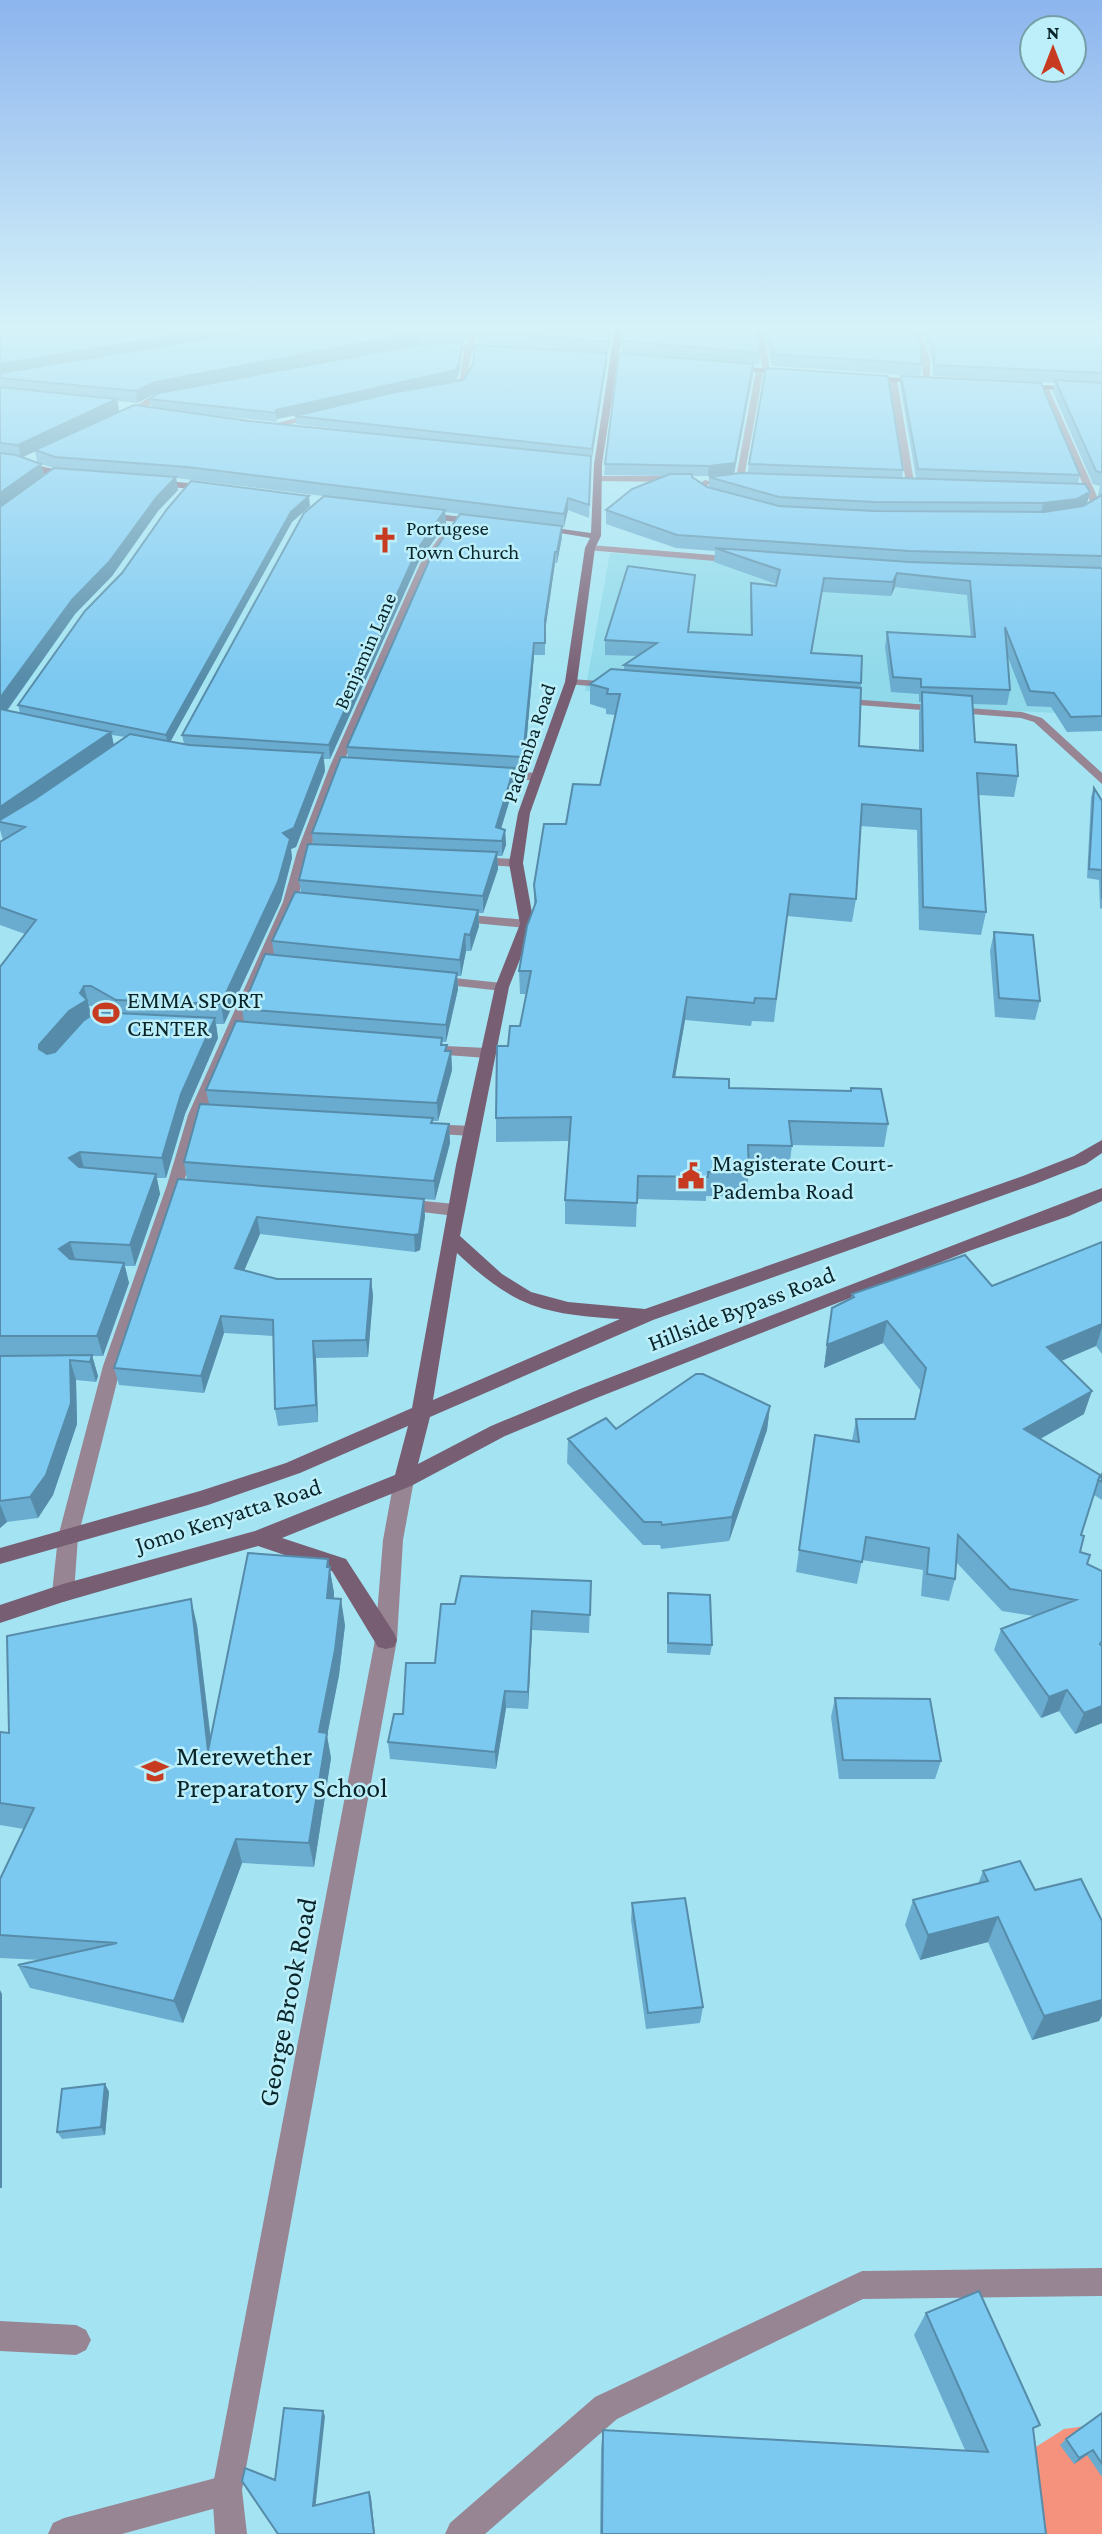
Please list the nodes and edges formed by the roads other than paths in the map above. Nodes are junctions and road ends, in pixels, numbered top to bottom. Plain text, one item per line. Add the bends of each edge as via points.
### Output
1 (595, 445) edge
2 (747, 445) edge
3 (904, 445) edge
4 (1069, 445) edge
5 (34, 458) edge
6 (0, 460) edge
7 (23, 463) junction
8 (82, 477) edge
9 (740, 478) junction
10 (753, 478) edge
11 (598, 479) junction
12 (676, 479) junction
13 (730, 479) edge
14 (897, 481) edge
15 (149, 482) edge
16 (910, 482) junction
17 (923, 482) edge
18 (189, 485) junction
19 (651, 488) edge
20 (216, 489) edge
21 (1074, 489) edge
22 (1087, 489) junction
23 (1102, 490) edge
24 (181, 495) edge
25 (719, 500) edge
26 (611, 512) edge
27 (416, 514) edge
28 (1065, 517) edge
29 (456, 519) junction
30 (494, 524) edge
31 (532, 528) edge
32 (595, 531) junction
33 (590, 548) junction
34 (755, 561) edge
35 (571, 682) junction
36 (626, 686) edge
37 (831, 701) edge
38 (474, 772) edge
39 (536, 777) junction
40 (1102, 780) edge
41 (463, 860) edge
42 (516, 863) junction
43 (444, 917) edge
44 (527, 924) junction
45 (421, 979) edge
46 (502, 987) junction
47 (405, 1048) edge
48 (487, 1053) junction
49 (404, 1127) edge
50 (473, 1131) junction
51 (1102, 1146) edge
52 (1102, 1194) edge
53 (389, 1204) edge
54 (455, 1210) junction
55 (453, 1239) junction
56 (647, 1315) junction
57 (87, 1366) edge
58 (112, 1366) junction
59 (421, 1413) junction
60 (404, 1480) junction
61 (68, 1537) junction
62 (258, 1538) junction
63 (0, 1556) edge
64 (63, 1593) junction
65 (0, 1614) edge
66 (386, 1640) junction
67 (1102, 2282) edge
68 (0, 2336) edge
69 (76, 2340) dead end
70 (228, 2490) junction
71 (64, 2534) edge
72 (232, 2534) edge
73 (461, 2534) edge

1 - 11 main road, Pademba Road via 591,463
2 - 9 street
3 - 16 street
4 - 22 street
5 - 7 street
6 - 7 main road
7 - 8 main road via 52,478
9 - 10 street
9 - 13 street
11 - 12 street
11 - 32 main road, Pademba Road
12 - 19 street
12 - 25 street via 713,481 698,488
14 - 16 street
15 - 18 main road
16 - 17 street
18 - 20 main road
18 - 24 street
21 - 22 street
22 - 23 street
22 - 28 street via 1097,505
26 - 32 street
27 - 29 main road
29 - 30 main road
29 - 58 street, Benjamin Lane via 425,564 336,766 303,853 297,903 231,1033 176,1185 136,1275
31 - 32 main road
32 - 33 main road, Pademba Road
33 - 34 street
33 - 35 main road, Pademba Road
35 - 36 street
35 - 39 main road, Pademba Road
37 - 40 street via 1022,715 1038,720
38 - 39 street
39 - 42 main road, Pademba Road via 524,813
41 - 42 street
42 - 44 main road, Pademba Road
43 - 44 street
44 - 46 main road
45 - 46 street
46 - 48 main road
47 - 48 street
48 - 50 main road
49 - 50 street
50 - 54 main road
51 - 56 main road, Hillside Bypass Road via 1029,1180
52 - 60 main road, Hillside Bypass Road via 587,1394 498,1431
53 - 54 street
54 - 55 main road
55 - 56 main road via 523,1296 557,1307
55 - 59 main road
56 - 59 main road, Hillside Bypass Road
57 - 58 street
58 - 61 street, Benjamin Lane
59 - 60 main road
59 - 61 main road, Jomo Kenyatta Road via 293,1468 201,1500
60 - 62 main road, Jomo Kenyatta Road
60 - 66 street, George Brook Road via 393,1540
61 - 63 main road, Jomo Kenyatta Road
61 - 64 street, Benjamin Lane
62 - 64 main road, Jomo Kenyatta Road
62 - 66 main road via 339,1566
64 - 65 main road, Jomo Kenyatta Road
66 - 70 street, George Brook Road
67 - 73 street via 862,2285 606,2408
68 - 69 street
70 - 71 street
70 - 72 street, George Brook Road

